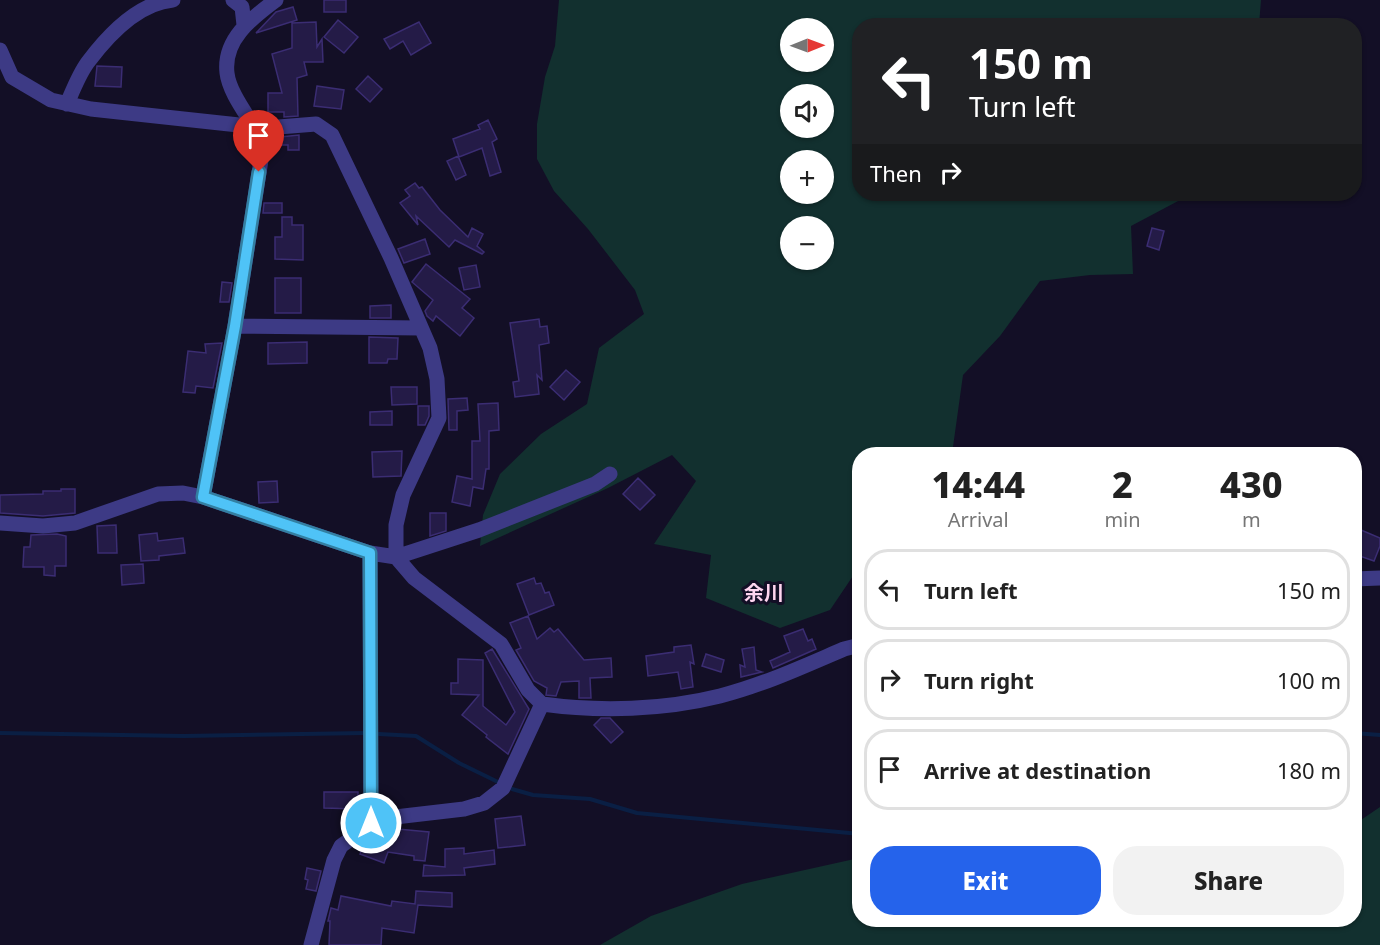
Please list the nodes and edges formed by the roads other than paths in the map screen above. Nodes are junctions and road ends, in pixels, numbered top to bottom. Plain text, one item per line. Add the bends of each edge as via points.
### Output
1 (173, 0) edge
2 (233, 0) edge
3 (276, 0) edge
4 (243, 25) junction
5 (0, 50) edge
6 (67, 104) junction
7 (260, 128) junction
8 (235, 326) junction
9 (421, 328) junction
10 (610, 474) dead end
11 (203, 497) junction
12 (0, 523) edge
13 (370, 553) junction
14 (396, 557) junction
15 (1380, 578) edge
16 (1362, 579) edge
17 (852, 647) edge
18 (542, 704) junction
19 (371, 823) junction
20 (311, 945) edge

1 - 6 street via 156,2 121,25 87,63
2 - 4 street via 242,7
3 - 4 street
4 - 7 street via 228,54 227,75
5 - 6 street via 12,77 51,100
6 - 7 street
7 - 8 street
7 - 9 street via 316,124 332,135
8 - 9 street
8 - 11 street
9 - 14 street via 437,379 439,418 403,495 396,525
10 - 14 street via 595,484 479,530
11 - 12 street via 158,494 75,523
11 - 13 street
13 - 14 street
13 - 19 street
14 - 18 street via 414,578 501,644 528,690
15 - 16 street
17 - 18 street via 756,685 680,705 621,708
18 - 19 street via 503,788 484,803
19 - 20 street via 341,846 334,860

